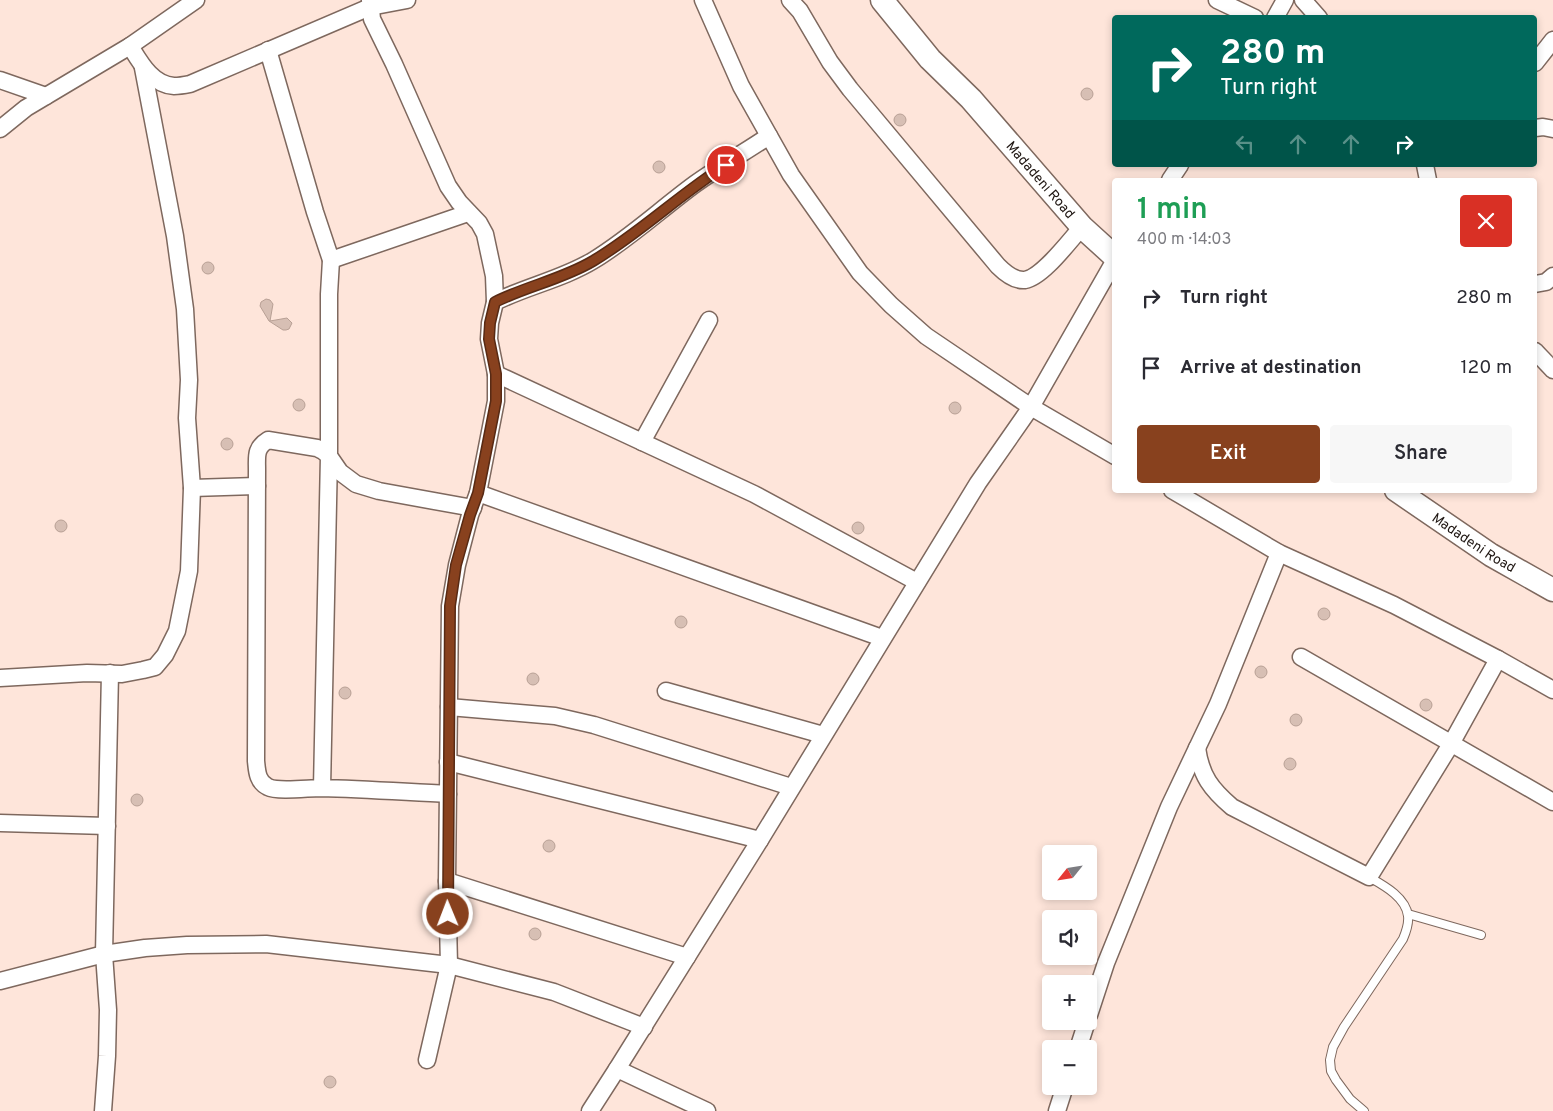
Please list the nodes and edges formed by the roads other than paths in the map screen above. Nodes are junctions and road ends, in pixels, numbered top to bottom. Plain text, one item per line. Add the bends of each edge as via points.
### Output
1 (196, 0) edge
2 (407, 0) edge
3 (703, 0) edge
4 (790, 0) edge
5 (882, 0) edge
6 (899, 0) edge
7 (1216, 0) edge
8 (1285, 0) edge
9 (1303, 0) edge
10 (370, 4) edge
11 (1248, 15) edge
12 (1277, 15) edge
13 (1317, 15) edge
14 (1553, 40) edge
15 (130, 46) junction
16 (268, 50) junction
17 (1537, 60) edge
18 (143, 68) junction
19 (0, 80) edge
20 (46, 96) junction
21 (970, 99) junction
22 (1537, 128) edge
23 (0, 129) edge
24 (1553, 129) edge
25 (769, 136) junction
26 (1179, 167) edge
27 (1171, 178) edge
28 (468, 212) junction
29 (1082, 227) junction
30 (1112, 256) edge
31 (331, 260) junction
32 (1112, 264) edge
33 (495, 302) junction
34 (709, 320) dead end
35 (1537, 354) edge
36 (1553, 370) edge
37 (496, 374) junction
38 (1031, 406) junction
39 (642, 442) junction
40 (1112, 454) edge
41 (329, 456) junction
42 (257, 486) junction
43 (192, 488) junction
44 (478, 493) junction
45 (1177, 493) edge
46 (1400, 493) edge
47 (473, 508) junction
48 (1279, 553) junction
49 (917, 582) junction
50 (1553, 590) edge
51 (882, 638) junction
52 (1301, 657) dead end
53 (1498, 659) junction
54 (110, 673) junction
55 (0, 678) edge
56 (1553, 690) edge
57 (666, 691) dead end
58 (449, 707) junction
59 (823, 735) junction
60 (1452, 744) junction
61 (1197, 748) junction
62 (448, 762) junction
63 (791, 787) junction
64 (322, 788) junction
65 (448, 794) junction
66 (1553, 802) edge
67 (0, 823) edge
68 (107, 826) junction
69 (760, 840) junction
70 (1369, 877) junction
71 (448, 881) junction
72 (1408, 914) junction
73 (1481, 935) dead end
74 (104, 954) junction
75 (687, 957) junction
76 (449, 965) junction
77 (0, 981) edge
78 (1097, 991) edge
79 (644, 1027) junction
80 (427, 1060) dead end
81 (617, 1069) junction
82 (1062, 1095) edge
83 (102, 1111) edge
84 (590, 1111) edge
85 (707, 1111) edge
86 (1058, 1111) edge
87 (1364, 1111) edge

1 - 15 street
2 - 10 street
3 - 25 street via 741,86
4 - 29 street via 850,90 1005,272 1024,280 1033,277 1048,266
5 - 21 street, Madadeni Road via 930,59
6 - 21 street, Madadeni Road via 938,48
7 - 11 street
8 - 12 street
9 - 13 street
10 - 16 street
10 - 28 street via 372,19 448,186
14 - 17 street
15 - 18 street
15 - 20 street
16 - 18 street via 190,84 172,86 158,81
16 - 31 street
18 - 43 street via 175,236 185,309
19 - 20 street
20 - 23 street
21 - 29 street, Madadeni Road
22 - 24 street
25 - 33 street via 696,184 594,260 569,274
25 - 38 street via 825,224 860,273 890,306 926,336
26 - 27 street
28 - 31 street
28 - 33 street via 479,223 488,242
29 - 30 street, Madadeni Road
31 - 41 street
32 - 38 street
33 - 37 street via 489,339
34 - 39 street
35 - 36 street
37 - 39 street
37 - 44 street via 496,401
38 - 40 street
38 - 49 street via 978,483
39 - 49 street via 754,494
41 - 42 street via 317,448 268,440 258,449
41 - 47 street via 340,472 356,484
41 - 64 street
42 - 43 street
42 - 64 street via 257,776 269,788
43 - 54 street via 189,572 177,631 165,655 154,667 122,674
44 - 47 street
44 - 51 street
45 - 48 street
46 - 50 street, Madadeni Road via 1491,556
47 - 58 street via 456,565 450,606
48 - 53 street via 1394,605
48 - 61 street via 1222,695
49 - 51 street
51 - 59 street
52 - 60 street
53 - 56 street
53 - 60 street
54 - 55 street
54 - 68 street
57 - 59 street
58 - 62 street
58 - 63 street via 555,716 594,725
59 - 63 street
60 - 66 street
60 - 70 street
61 - 70 street via 1205,778 1232,807
61 - 78 street via 1165,816
62 - 65 street
62 - 69 street
63 - 69 street
64 - 65 street
65 - 71 street
67 - 68 street
68 - 74 street
69 - 75 street
70 - 72 lane via 1398,898
71 - 75 street
71 - 76 street
72 - 73 lane
72 - 87 lane via 1403,939 1333,1047 1330,1071 1350,1099
74 - 76 street via 145,948 266,944
74 - 77 street
74 - 83 street via 108,1010
75 - 79 street
76 - 79 street via 554,992
76 - 80 street
79 - 81 street
81 - 84 street
81 - 85 street
82 - 86 street

